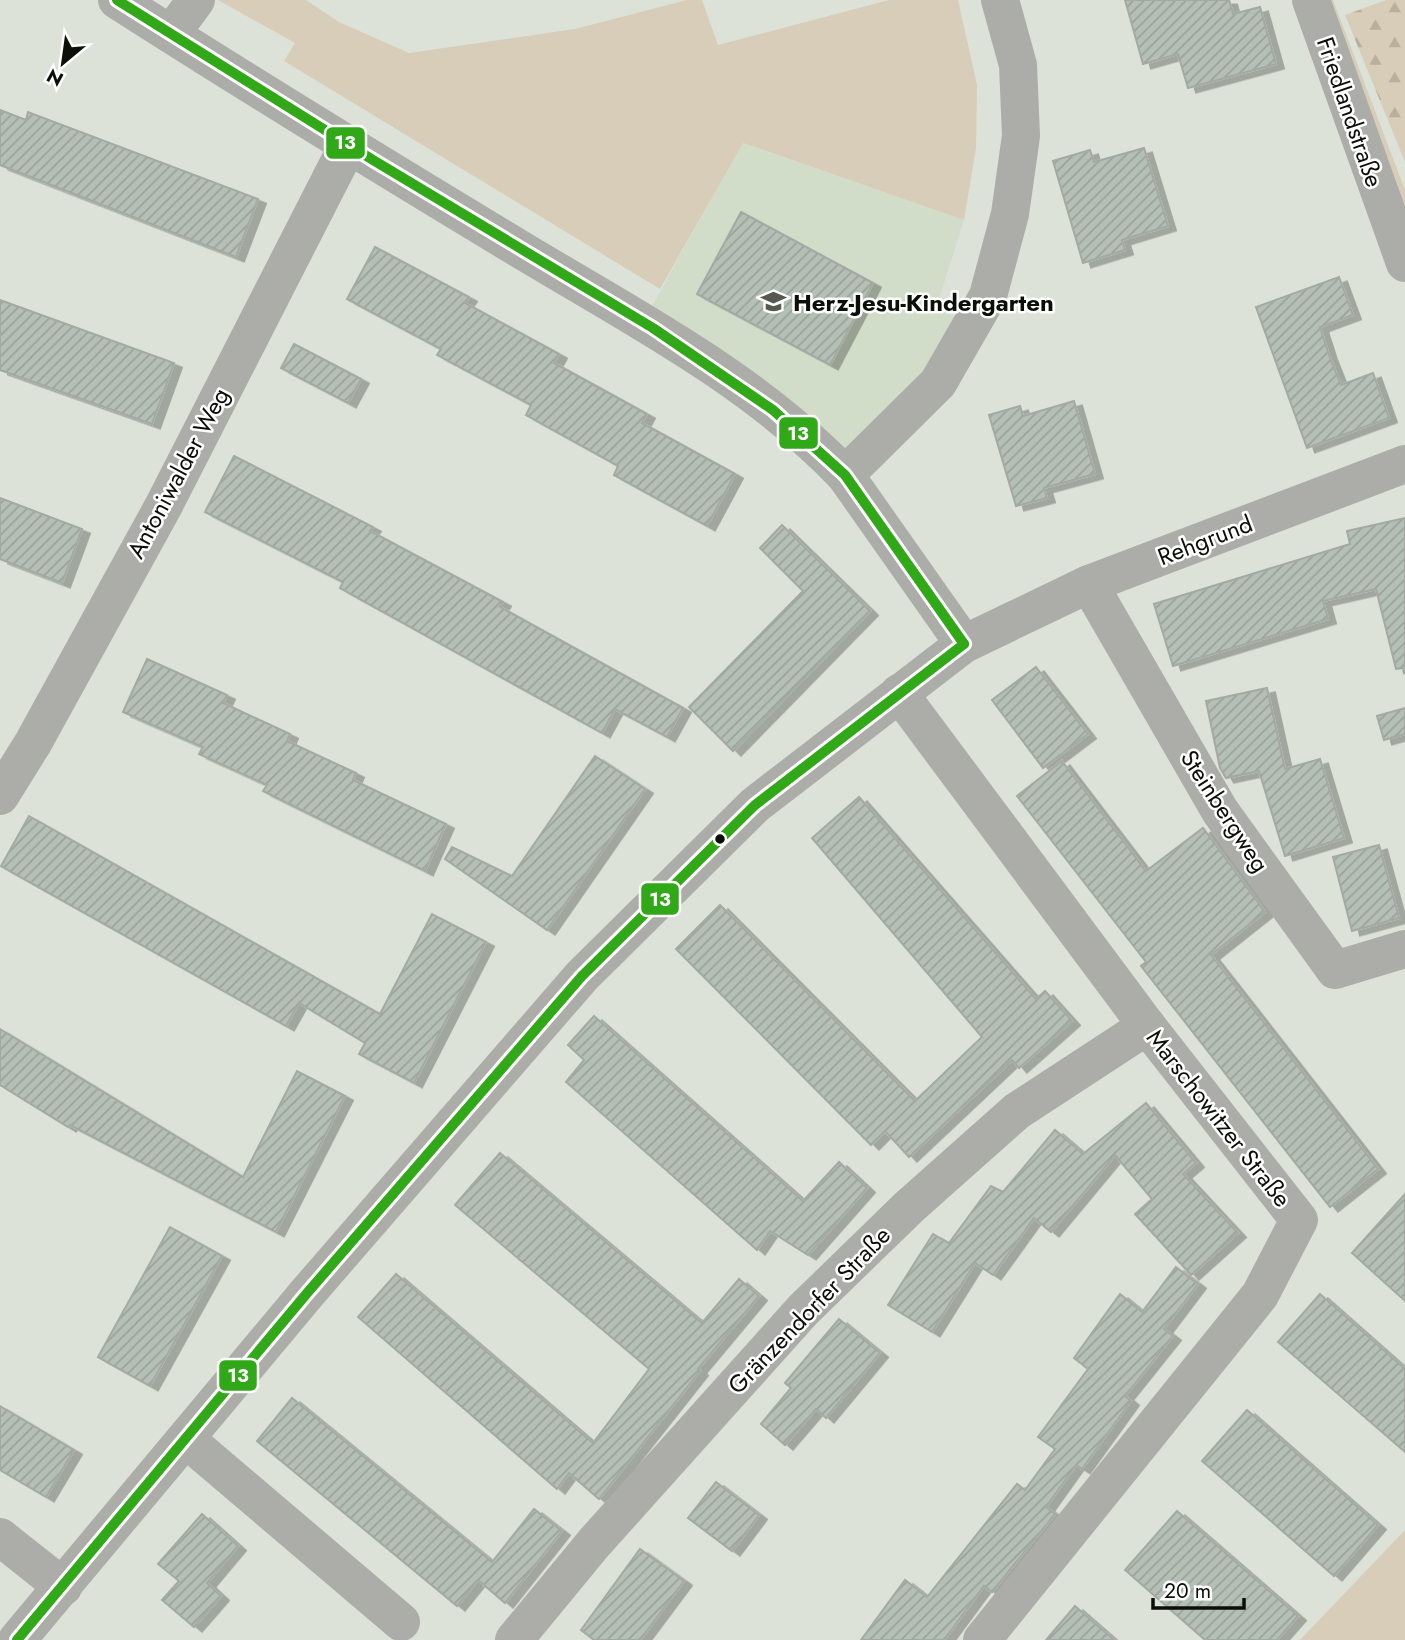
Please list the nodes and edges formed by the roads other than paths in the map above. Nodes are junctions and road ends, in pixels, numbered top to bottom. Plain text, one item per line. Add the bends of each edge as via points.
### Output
1 (117, 0) edge
2 (196, 0) edge
3 (1000, 0) edge
4 (1311, 0) edge
5 (171, 34) junction
6 (348, 145) junction
7 (1405, 263) edge
8 (1405, 464) edge
9 (845, 475) junction
10 (1089, 584) junction
11 (964, 644) junction
12 (899, 692) junction
13 (0, 796) edge
14 (1405, 949) edge
15 (1147, 1026) junction
16 (187, 1440) junction
17 (0, 1537) edge
18 (62, 1587) junction
19 (405, 1634) edge
20 (17, 1640) edge
21 (514, 1640) edge
22 (982, 1640) edge

1 - 5 street
2 - 5 street
3 - 9 street via 1018,65 1021,136 1010,215 988,296 938,383
4 - 7 street, Friedlandstraße
5 - 6 street
6 - 9 street via 709,362
6 - 13 street, Antoniwalder Weg via 164,505
8 - 10 street, Rehgrund
9 - 11 street
10 - 11 street, Rehgrund
10 - 14 street, Steinbergweg via 1220,811 1335,970
11 - 12 street, Rehgrund
12 - 15 street, Marschowitzer Straße
12 - 16 street, Rehgrund via 755,805 582,976 308,1292
15 - 21 street, Gränzendorfer Straße via 1017,1111 803,1310 594,1543
15 - 22 street, Marschowitzer Straße via 1300,1220 1260,1295
16 - 18 street, Rehgrund
16 - 19 street
17 - 18 street
18 - 20 street, Rehgrund

